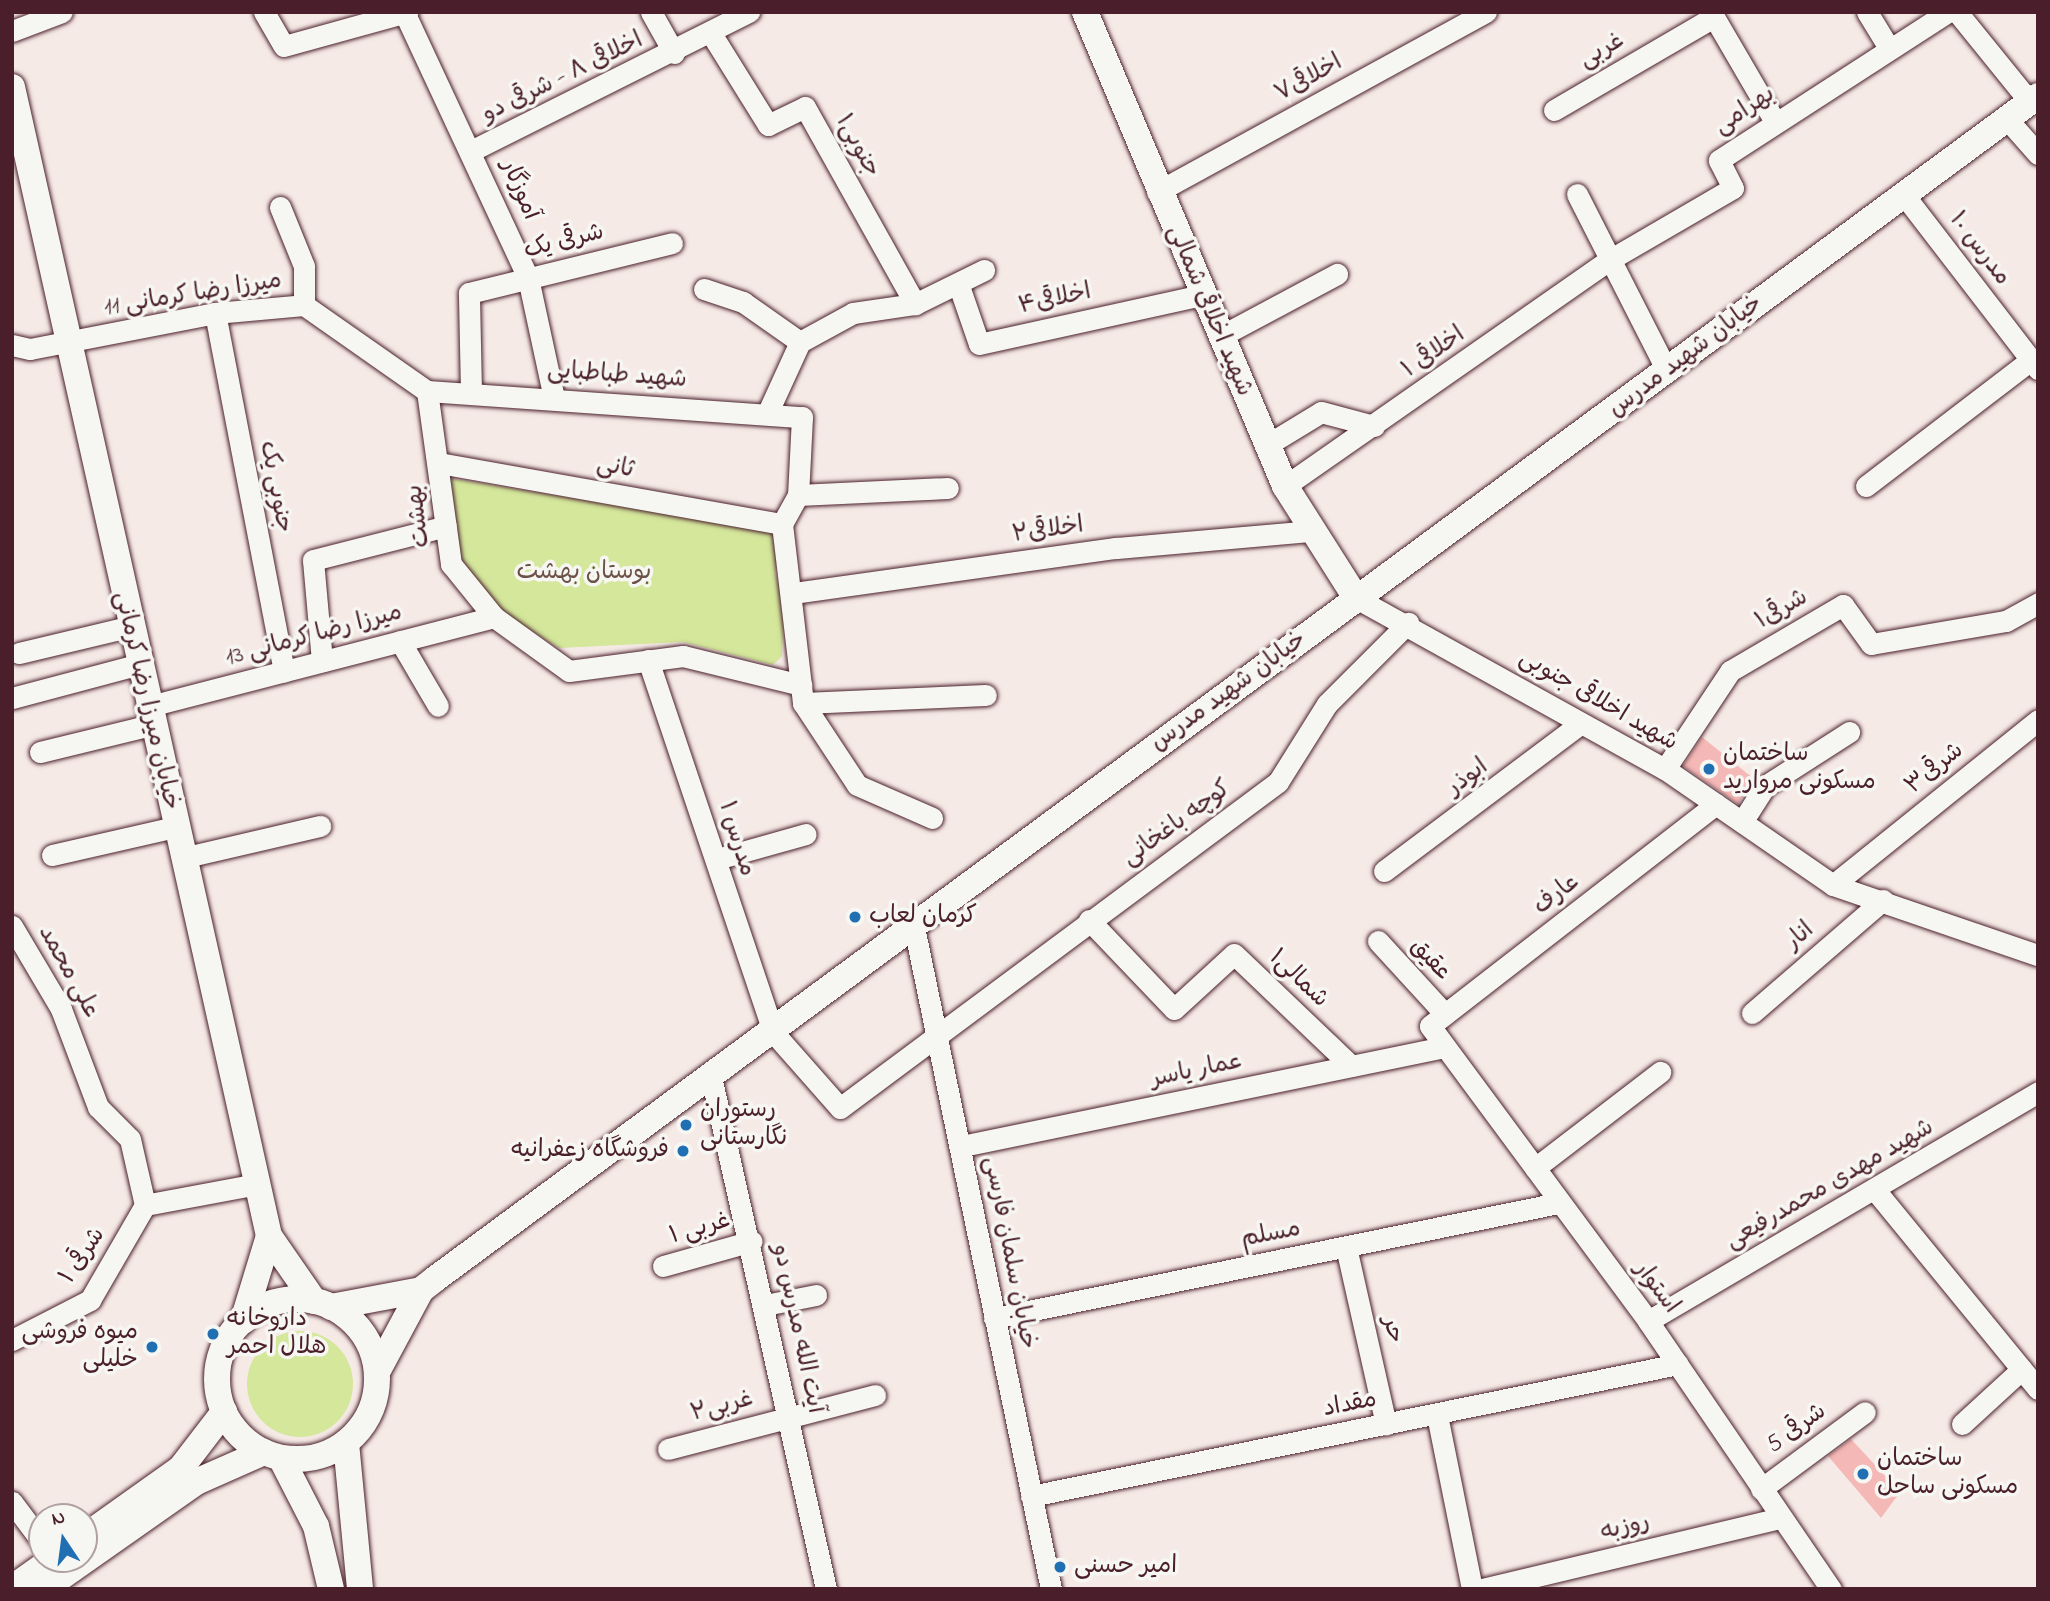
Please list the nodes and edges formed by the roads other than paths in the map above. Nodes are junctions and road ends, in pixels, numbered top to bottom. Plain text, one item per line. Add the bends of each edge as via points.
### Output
1 (62, 12) edge
2 (264, 12) edge
3 (650, 12) edge
4 (749, 12) edge
5 (1085, 12) edge
6 (1486, 12) edge
7 (1867, 12) edge
8 (1948, 12) edge
9 (1957, 12) edge
10 (406, 13) edge
11 (12, 31) edge
12 (712, 35) junction
13 (1889, 48) junction
14 (674, 53) junction
15 (12, 87) edge
16 (2034, 99) edge
17 (1554, 110) dead end
18 (2007, 119) junction
19 (1776, 122) junction
20 (473, 150) junction
21 (2038, 154) edge
22 (1157, 192) junction
23 (1577, 194) dead end
24 (1904, 195) junction
25 (280, 207) dead end
26 (672, 243) dead end
27 (1611, 259) junction
28 (984, 270) dead end
29 (1337, 274) dead end
30 (528, 278) junction
31 (959, 286) junction
32 (704, 289) dead end
33 (1202, 295) junction
34 (915, 303) junction
35 (304, 305) junction
36 (215, 313) junction
37 (1219, 337) junction
38 (800, 342) junction
39 (65, 344) junction
40 (12, 345) edge
41 (2034, 365) edge
42 (1667, 371) junction
43 (427, 391) junction
44 (471, 391) junction
45 (554, 398) junction
46 (767, 414) junction
47 (1374, 426) junction
48 (1267, 445) junction
49 (439, 463) junction
50 (1285, 485) junction
51 (1866, 486) dead end
52 (948, 488) dead end
53 (798, 495) junction
54 (782, 524) junction
55 (446, 526) junction
56 (1310, 531) junction
57 (794, 593) junction
58 (1356, 598) junction
59 (2038, 603) edge
60 (494, 617) junction
61 (1408, 623) junction
62 (128, 627) junction
63 (400, 641) junction
64 (19, 653) dead end
65 (648, 660) junction
66 (323, 661) junction
67 (136, 665) junction
68 (284, 671) junction
69 (802, 694) junction
70 (986, 695) dead end
71 (12, 698) edge
72 (438, 706) dead end
73 (149, 716) junction
74 (2038, 720) edge
75 (1581, 723) junction
76 (1849, 732) dead end
77 (40, 752) dead end
78 (1665, 769) junction
79 (1716, 804) junction
80 (932, 818) dead end
81 (1742, 822) junction
82 (320, 826) dead end
83 (175, 827) junction
84 (806, 834) dead end
85 (51, 855) dead end
86 (182, 858) junction
87 (717, 859) junction
88 (1384, 871) dead end
89 (1833, 885) junction
90 (1883, 900) junction
91 (1089, 920) junction
92 (12, 926) edge
93 (914, 927) junction
94 (1378, 941) dead end
95 (2038, 955) edge
96 (1752, 1013) dead end
97 (1437, 1020) junction
98 (939, 1030) junction
99 (773, 1032) junction
100 (1443, 1047) junction
101 (1351, 1066) junction
102 (1660, 1072) dead end
103 (712, 1081) junction
104 (2038, 1092) edge
105 (962, 1146) junction
106 (1535, 1168) junction
107 (257, 1184) junction
108 (1875, 1190) junction
109 (1558, 1203) junction
110 (145, 1205) junction
111 (269, 1237) junction
112 (751, 1241) junction
113 (1346, 1247) junction
114 (663, 1266) dead end
115 (421, 1290) junction
116 (816, 1295) dead end
117 (323, 1304) junction
118 (765, 1305) junction
119 (994, 1318) junction
120 (243, 1321) junction
121 (1648, 1321) junction
122 (12, 1340) edge
123 (1678, 1364) junction
124 (377, 1372) junction
125 (2033, 1380) edge
126 (874, 1395) dead end
127 (224, 1412) junction
128 (1865, 1412) dead end
129 (1437, 1415) junction
130 (789, 1416) junction
131 (1962, 1424) dead end
132 (1386, 1425) junction
133 (346, 1443) junction
134 (668, 1449) dead end
135 (273, 1455) junction
136 (1760, 1489) junction
137 (1031, 1496) junction
138 (12, 1502) edge
139 (1779, 1518) junction
140 (28, 1523) edge
141 (98, 1527) edge
142 (33, 1573) edge
143 (12, 1588) edge
144 (44, 1589) edge
145 (331, 1589) edge
146 (360, 1589) edge
147 (826, 1589) edge
148 (1051, 1589) edge
149 (1472, 1589) edge
150 (1482, 1589) edge
151 (1832, 1589) edge

1 - 11 street
2 - 10 street via 284,46
3 - 14 street
4 - 12 street, اخلاقی ۸ - شرقی دو
5 - 22 main road, شهید اخلاقی شمالی
6 - 22 street, اخلاقی۷
7 - 13 street
8 - 13 street, بهرامی
9 - 16 street
10 - 20 street, آموزگار
12 - 14 street, اخلاقی ۸ - شرقی دو
12 - 34 street, جنوبی۱ via 768,125 805,107
13 - 19 street, بهرامی
14 - 20 street, اخلاقی ۸ - شرقی دو
15 - 39 main road, خیابان میرزا رضا کرمانی
16 - 18 main road, خیابان شهید مدرس
17 - 19 street, غربی via 1714,16
18 - 21 street
18 - 24 main road, خیابان شهید مدرس
19 - 27 street, بهرامی via 1719,160 1733,188
20 - 30 street, آموزگار
22 - 33 main road, شهید اخلاقی شمالی
23 - 27 street
24 - 41 street, مدرس ۱۰
24 - 42 main road, خیابان شهید مدرس
25 - 35 street via 304,266
26 - 30 street, شرقی یک
27 - 42 street
27 - 47 street, اخلاقی ۱
28 - 31 street
29 - 37 street
30 - 44 street, شرقی یک via 469,293
30 - 45 street, آموزگار
31 - 33 street, اخلاقی۴ via 979,344
31 - 34 street
32 - 38 street via 743,302
33 - 37 main road, شهید اخلاقی شمالی
34 - 38 street via 853,313
35 - 36 street, میرزا رضا کرمانی 11
35 - 43 street, میرزا رضا کرمانی 11
36 - 39 street, میرزا رضا کرمانی 11
36 - 68 street, جنوبی یک
37 - 48 main road, شهید اخلاقی شمالی
38 - 46 street
39 - 40 street, میرزا رضا کرمانی 11
39 - 62 main road, خیابان میرزا رضا کرمانی
41 - 51 street
42 - 58 main road, خیابان شهید مدرس
43 - 44 street, شهید طباطبایی
43 - 49 street, بهشت
44 - 45 street, شهید طباطبایی
45 - 46 street, شهید طباطبایی
46 - 53 street, شهید طباطبایی via 803,417
47 - 48 street via 1321,412
47 - 50 street, اخلاقی ۱
48 - 50 main road, شهید اخلاقی شمالی
49 - 54 street, ثانی
49 - 55 street, بهشت
50 - 56 main road, شهید اخلاقی شمالی
52 - 53 street
53 - 54 street
54 - 57 street
55 - 60 street, بهشت via 451,564
55 - 66 street via 313,560
56 - 57 street, اخلاقی۲ via 1116,548
56 - 58 main road, شهید اخلاقی شمالی
57 - 69 street
58 - 61 street, شهید اخلاقی جنوبی
58 - 93 main road, خیابان شهید مدرس
59 - 78 street, شرقی۱ via 2006,621 1871,644 1843,605 1730,671
60 - 63 street, میرزا رضا کرمانی 13
60 - 65 street, بهشت via 569,671
61 - 75 street, شهید اخلاقی جنوبی
61 - 91 street, کوچه باغخانی via 1326,704 1278,782
62 - 64 street
62 - 67 main road, خیابان میرزا رضا کرمانی
63 - 66 street, میرزا رضا کرمانی 13
63 - 72 street
65 - 69 street, بهشت via 683,656
65 - 87 street, مدرس ۱
66 - 68 street, میرزا رضا کرمانی 13
67 - 71 street
67 - 73 main road, خیابان میرزا رضا کرمانی
68 - 73 street, میرزا رضا کرمانی 13
69 - 70 street, بهشت
69 - 80 street via 857,785
73 - 77 street, میرزا رضا کرمانی 13
73 - 83 main road, خیابان میرزا رضا کرمانی
74 - 89 street, شرقی۳
75 - 78 street, شهید اخلاقی جنوبی
75 - 88 street, ابوذر
76 - 81 street via 1765,786
78 - 79 street, شهید اخلاقی جنوبی
79 - 81 street, شهید اخلاقی جنوبی
79 - 97 street, عارف
81 - 89 street, شهید اخلاقی جنوبی
82 - 86 street
83 - 85 street
83 - 86 main road, خیابان میرزا رضا کرمانی
84 - 87 street
86 - 107 main road, خیابان میرزا رضا کرمانی
87 - 99 street, مدرس ۱ via 739,945
89 - 90 street, شهید اخلاقی جنوبی
90 - 95 street, شهید اخلاقی جنوبی
90 - 96 street, انار
91 - 98 street, کوچه باغخانی
91 - 101 street, شمالی۱ via 1174,1009 1234,954
92 - 110 street, علی محمد via 76,1043 98,1107 130,1139
93 - 98 street, خیابان سلمان فارسی
93 - 99 main road, خیابان شهید مدرس
94 - 97 street, عقیق
97 - 100 street, استوار
98 - 99 street, کوچه باغخانی via 840,1108
98 - 105 street, خیابان سلمان فارسی
99 - 103 main road, خیابان شهید مدرس
100 - 101 street, عمار یاسر
100 - 106 street, استوار
101 - 105 street, عمار یاسر
102 - 106 street
103 - 112 street, آیت الله مدرس دو
103 - 115 main road, خیابان شهید مدرس
104 - 108 street, شهید مهدی محمدرفیعی
105 - 119 street, خیابان سلمان فارسی
106 - 109 street, استوار
107 - 110 street
107 - 111 main road, خیابان میرزا رضا کرمانی
108 - 121 street, شهید مهدی محمدرفیعی
108 - 125 street
109 - 113 street, مسلم
109 - 121 street, استوار
110 - 122 street, شرقی ۱ via 90,1300
111 - 117 main road, خیابان میرزا رضا کرمانی
111 - 120 main road
112 - 114 street, غربی ۱
112 - 118 street, آیت الله مدرس دو
113 - 119 street, مسلم
113 - 132 street, حر
115 - 117 main road, خیابان شهید مدرس
115 - 124 main road, خیابان شهید مدرس
116 - 118 street
117 - 120 main road via 276,1302
117 - 124 main road via 363,1333
118 - 130 street, آیت الله مدرس دو
119 - 137 street, خیابان سلمان فارسی
120 - 127 main road via 225,1343 217,1370
121 - 123 street, استوار
123 - 129 street, مقداد
123 - 136 street, استوار
124 - 133 main road via 374,1404
125 - 131 street
126 - 130 street, غربی۲
127 - 135 main road via 240,1436
127 - 141 main road via 181,1468
128 - 136 street, شرقی 5
129 - 132 street, مقداد
129 - 149 street
130 - 134 street, غربی۲
130 - 147 street, آیت الله مدرس دو
132 - 137 street, مقداد
133 - 135 main road via 304,1459
133 - 146 main road
135 - 144 main road via 196,1482
135 - 145 main road via 316,1526
136 - 139 street, استوار
137 - 148 street, خیابان سلمان فارسی
138 - 140 street
139 - 150 street, روزبه
139 - 151 street, استوار
142 - 143 main road

